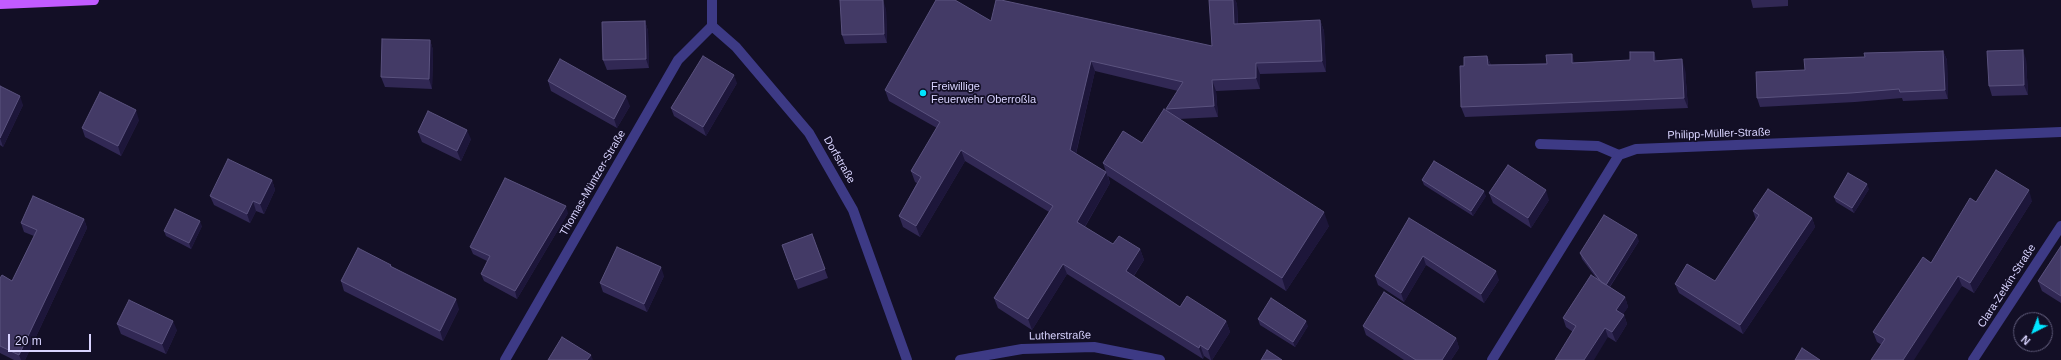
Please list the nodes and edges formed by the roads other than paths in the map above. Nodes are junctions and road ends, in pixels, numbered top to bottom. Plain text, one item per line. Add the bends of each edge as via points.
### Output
1 (94, 0) edge
2 (712, 0) edge
3 (0, 4) edge
4 (712, 26) junction
5 (2061, 132) edge
6 (1540, 144) dead end
7 (1619, 155) junction
8 (2061, 226) edge
9 (505, 360) edge
10 (907, 360) edge
11 (960, 360) edge
12 (1160, 360) edge
13 (1492, 360) edge
14 (1973, 360) edge

1 - 3 main road
2 - 4 street
4 - 9 street, Thomas-Müntzer-Straße via 678,60
4 - 10 street, Dorfstraße via 736,47 809,133 853,210
5 - 7 street, Philipp-Müller-Straße via 1636,149
6 - 7 street via 1598,146
7 - 13 street
8 - 14 street, Clara-Zetkin-Straße
11 - 12 street, Lutherstraße via 1022,349 1094,347

